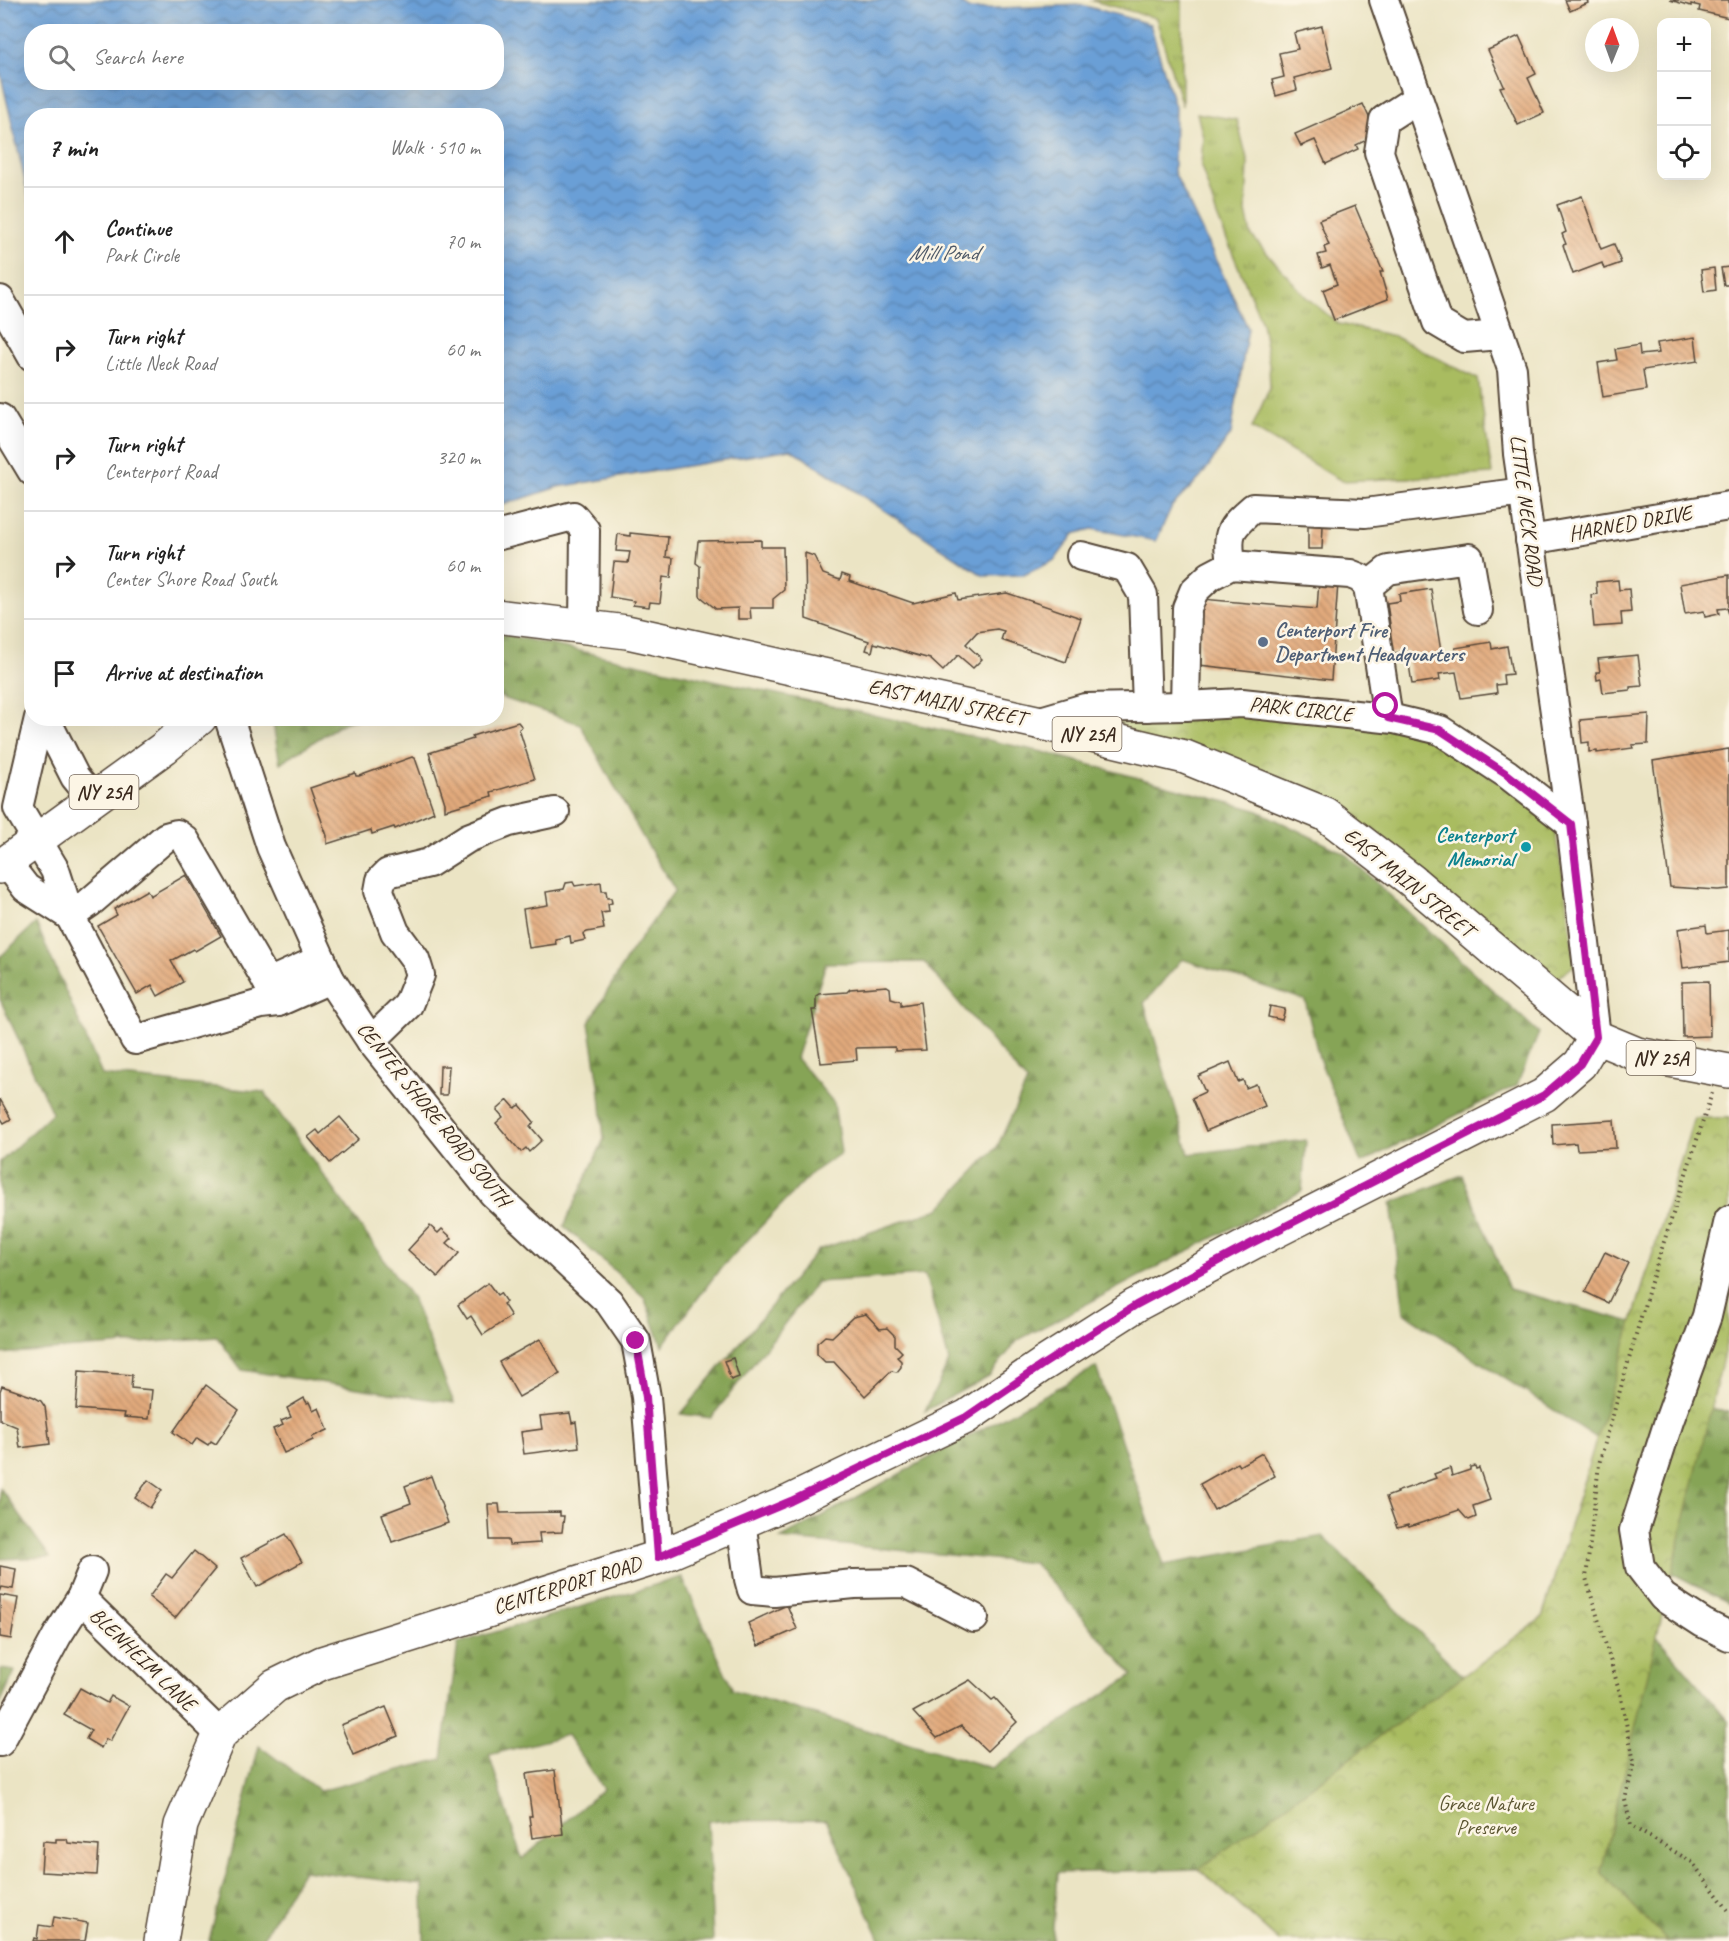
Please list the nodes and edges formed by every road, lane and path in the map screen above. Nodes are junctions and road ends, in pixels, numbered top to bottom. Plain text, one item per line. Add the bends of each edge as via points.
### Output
1 (1384, 0) edge
2 (1418, 98) junction
3 (0, 300) edge
4 (1500, 334) junction
5 (24, 342) edge
6 (0, 418) edge
7 (24, 458) edge
8 (1524, 492) junction
9 (1729, 506) edge
10 (504, 534) edge
11 (1530, 540) junction
12 (1081, 556) dead end
13 (1231, 565) junction
14 (1368, 586) junction
15 (1478, 610) dead end
16 (504, 617) edge
17 (584, 626) junction
18 (1185, 706) junction
19 (1147, 707) junction
20 (1388, 718) junction
21 (1037, 722) junction
22 (37, 726) edge
23 (49, 726) edge
24 (190, 726) edge
25 (232, 726) edge
26 (93, 799) junction
27 (555, 812) dead end
28 (1571, 824) junction
29 (38, 839) junction
30 (3, 865) edge
31 (70, 916) junction
32 (326, 969) junction
33 (273, 993) junction
34 (1596, 1037) junction
35 (371, 1041) junction
36 (1729, 1071) edge
37 (1729, 1220) edge
38 (741, 1521) junction
39 (658, 1557) junction
40 (92, 1571) dead end
41 (81, 1598) junction
42 (974, 1618) dead end
43 (1729, 1636) edge
44 (220, 1734) junction
45 (0, 1742) edge
46 (161, 1941) edge

1 - 2 street, LITTLE NECK ROAD
2 - 4 street, LITTLE NECK ROAD
2 - 4 street via 1384,120 1379,152 1437,322 1464,338
3 - 5 street
4 - 8 street, LITTLE NECK ROAD via 1512,369
6 - 7 street
8 - 11 street, LITTLE NECK ROAD
8 - 13 street via 1365,513 1253,508 1232,526 1228,543
9 - 11 street, HARNED DRIVE
10 - 17 street via 573,516 585,530
11 - 28 street, LITTLE NECK ROAD
12 - 19 street via 1127,568 1143,595
13 - 14 street via 1350,574
13 - 18 street via 1210,576 1194,591 1187,608
14 - 15 street via 1388,570 1469,558
14 - 20 street
16 - 17 main road, EAST MAIN STREET / NY 25A
17 - 21 main road, EAST MAIN STREET / NY 25A via 627,632
18 - 19 street, PARK CIRCLE
18 - 20 street, PARK CIRCLE via 1242,703
19 - 21 street, PARK CIRCLE via 1085,708
20 - 28 street, PARK CIRCLE via 1440,730 1507,774
21 - 34 main road, EAST MAIN STREET / NY 25A via 1185,757 1325,814 1410,880
22 - 29 street via 18,808
23 - 26 street via 75,777
24 - 26 main road, NY 25A
25 - 32 street, CENTER SHORE ROAD SOUTH via 271,847
26 - 29 main road, NY 25A
27 - 35 street via 509,822 468,838 429,864 388,873 381,880 379,891 394,932 415,959 420,975 408,1005
28 - 34 street, LITTLE NECK ROAD
29 - 30 main road, NY 25A
29 - 31 street via 55,870
30 - 31 street via 26,888
31 - 33 street via 135,1040 261,1004
31 - 33 street via 166,837 177,834 185,840
32 - 33 street
32 - 35 street, CENTER SHORE ROAD SOUTH
34 - 36 main road, NY 25A via 1637,1054
34 - 38 main road, CENTERPORT ROAD via 1580,1064 1544,1095 1136,1305 966,1417
35 - 39 street, CENTER SHORE ROAD SOUTH via 493,1193 609,1302 636,1341 646,1397
37 - 43 street via 1707,1316 1634,1530 1640,1567 1664,1597
38 - 39 main road, CENTERPORT ROAD
38 - 42 street via 752,1590 906,1583
39 - 44 main road, CENTERPORT ROAD via 322,1663 275,1686
40 - 41 street
41 - 44 street, BLENHEIM LANE
41 - 45 street, BLENHEIM LANE
44 - 46 main road, CENTERPORT ROAD via 182,1825

